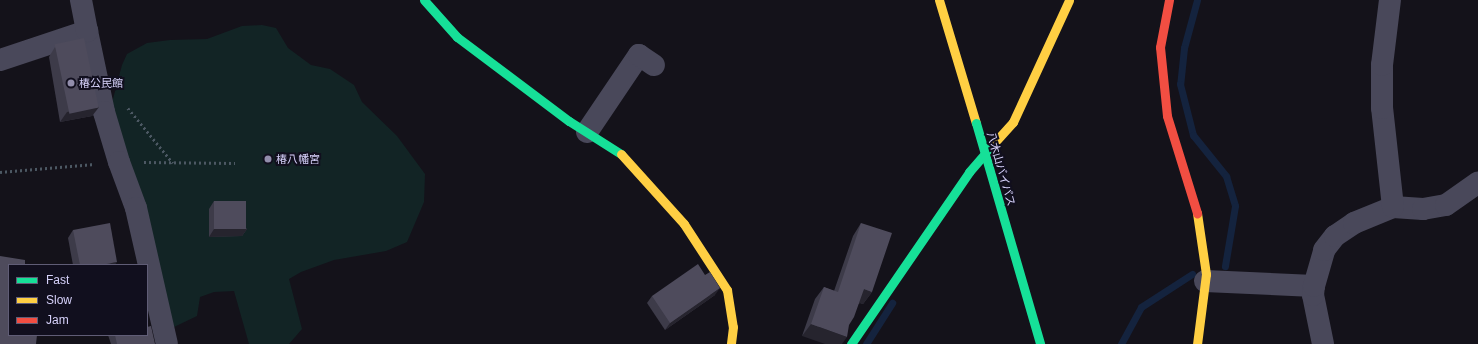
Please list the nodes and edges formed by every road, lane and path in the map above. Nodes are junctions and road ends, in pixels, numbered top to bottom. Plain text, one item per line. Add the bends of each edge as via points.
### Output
1 (81, 0) edge
2 (424, 0) edge
3 (939, 0) edge
4 (1068, 0) edge
5 (1170, 0) edge
6 (1390, 0) edge
7 (86, 31) junction
8 (0, 60) edge
9 (654, 65) dead end
10 (125, 104) dead end
11 (587, 132) junction
12 (128, 162) junction
13 (173, 163) junction
14 (235, 164) dead end
15 (0, 172) edge
16 (1478, 183) edge
17 (1393, 207) junction
18 (1205, 280) junction
19 (1314, 286) junction
20 (167, 344) edge
21 (731, 344) edge
22 (851, 344) edge
23 (1040, 344) edge
24 (1197, 344) edge
25 (1323, 344) edge

1 - 7 street
2 - 11 main road via 457,37
3 - 23 main road, 八木山バイパス, bridge
4 - 22 main road via 1013,122 970,172
5 - 18 main road via 1160,47 1167,116 1198,217
6 - 17 street via 1382,65 1382,108
7 - 8 street
7 - 12 street via 104,112
9 - 11 street via 639,55
10 - 13 path
11 - 21 main road via 618,151 684,224 727,290 733,328
12 - 13 path
12 - 15 path
12 - 20 street
13 - 14 path
16 - 17 street via 1446,204 1423,209
17 - 19 street via 1354,224 1335,236 1324,250
18 - 19 street
18 - 24 main road
19 - 25 street via 1313,295

